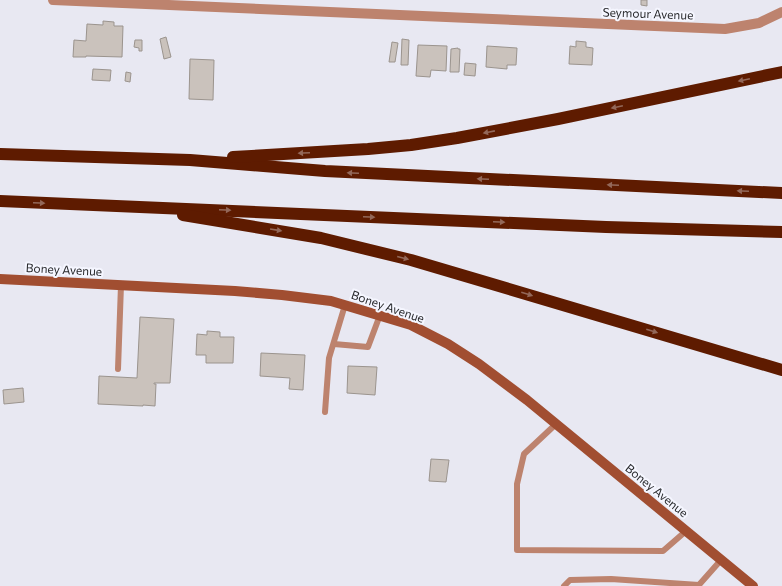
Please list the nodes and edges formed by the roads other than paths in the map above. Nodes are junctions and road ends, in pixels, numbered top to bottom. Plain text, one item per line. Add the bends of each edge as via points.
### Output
1 (54, 0) edge
2 (782, 12) edge
3 (782, 72) edge
4 (0, 154) edge
5 (190, 160) junction
6 (782, 193) edge
7 (0, 201) edge
8 (140, 208) junction
9 (782, 232) edge
10 (0, 279) edge
11 (121, 285) junction
12 (345, 304) junction
13 (380, 315) junction
14 (334, 344) junction
15 (118, 369) dead end
16 (782, 370) edge
17 (325, 412) dead end
18 (556, 424) junction
19 (686, 531) junction
20 (721, 560) junction
21 (698, 585) edge
22 (564, 586) edge
23 (753, 586) edge

1 - 2 street, Seymour Avenue via 725,29 759,23
3 -> 5 highway via 558,119 419,144
4 - 5 highway
6 -> 5 highway via 325,171
7 -> 8 highway
8 -> 9 highway
8 -> 16 highway via 321,238 369,249
10 - 11 street, Boney Avenue
11 - 12 street, Boney Avenue via 274,294
11 - 15 lane
12 - 13 street, Boney Avenue
12 - 14 lane
13 - 14 lane via 368,347
13 - 18 street, Boney Avenue via 411,325 448,344 479,364
14 - 17 lane via 329,358
18 - 19 street, Boney Avenue
18 - 19 lane via 524,454 517,484 517,550 663,551
19 - 20 street, Boney Avenue
20 - 21 lane
20 - 23 street, Boney Avenue
21 - 22 lane via 611,578 570,580

